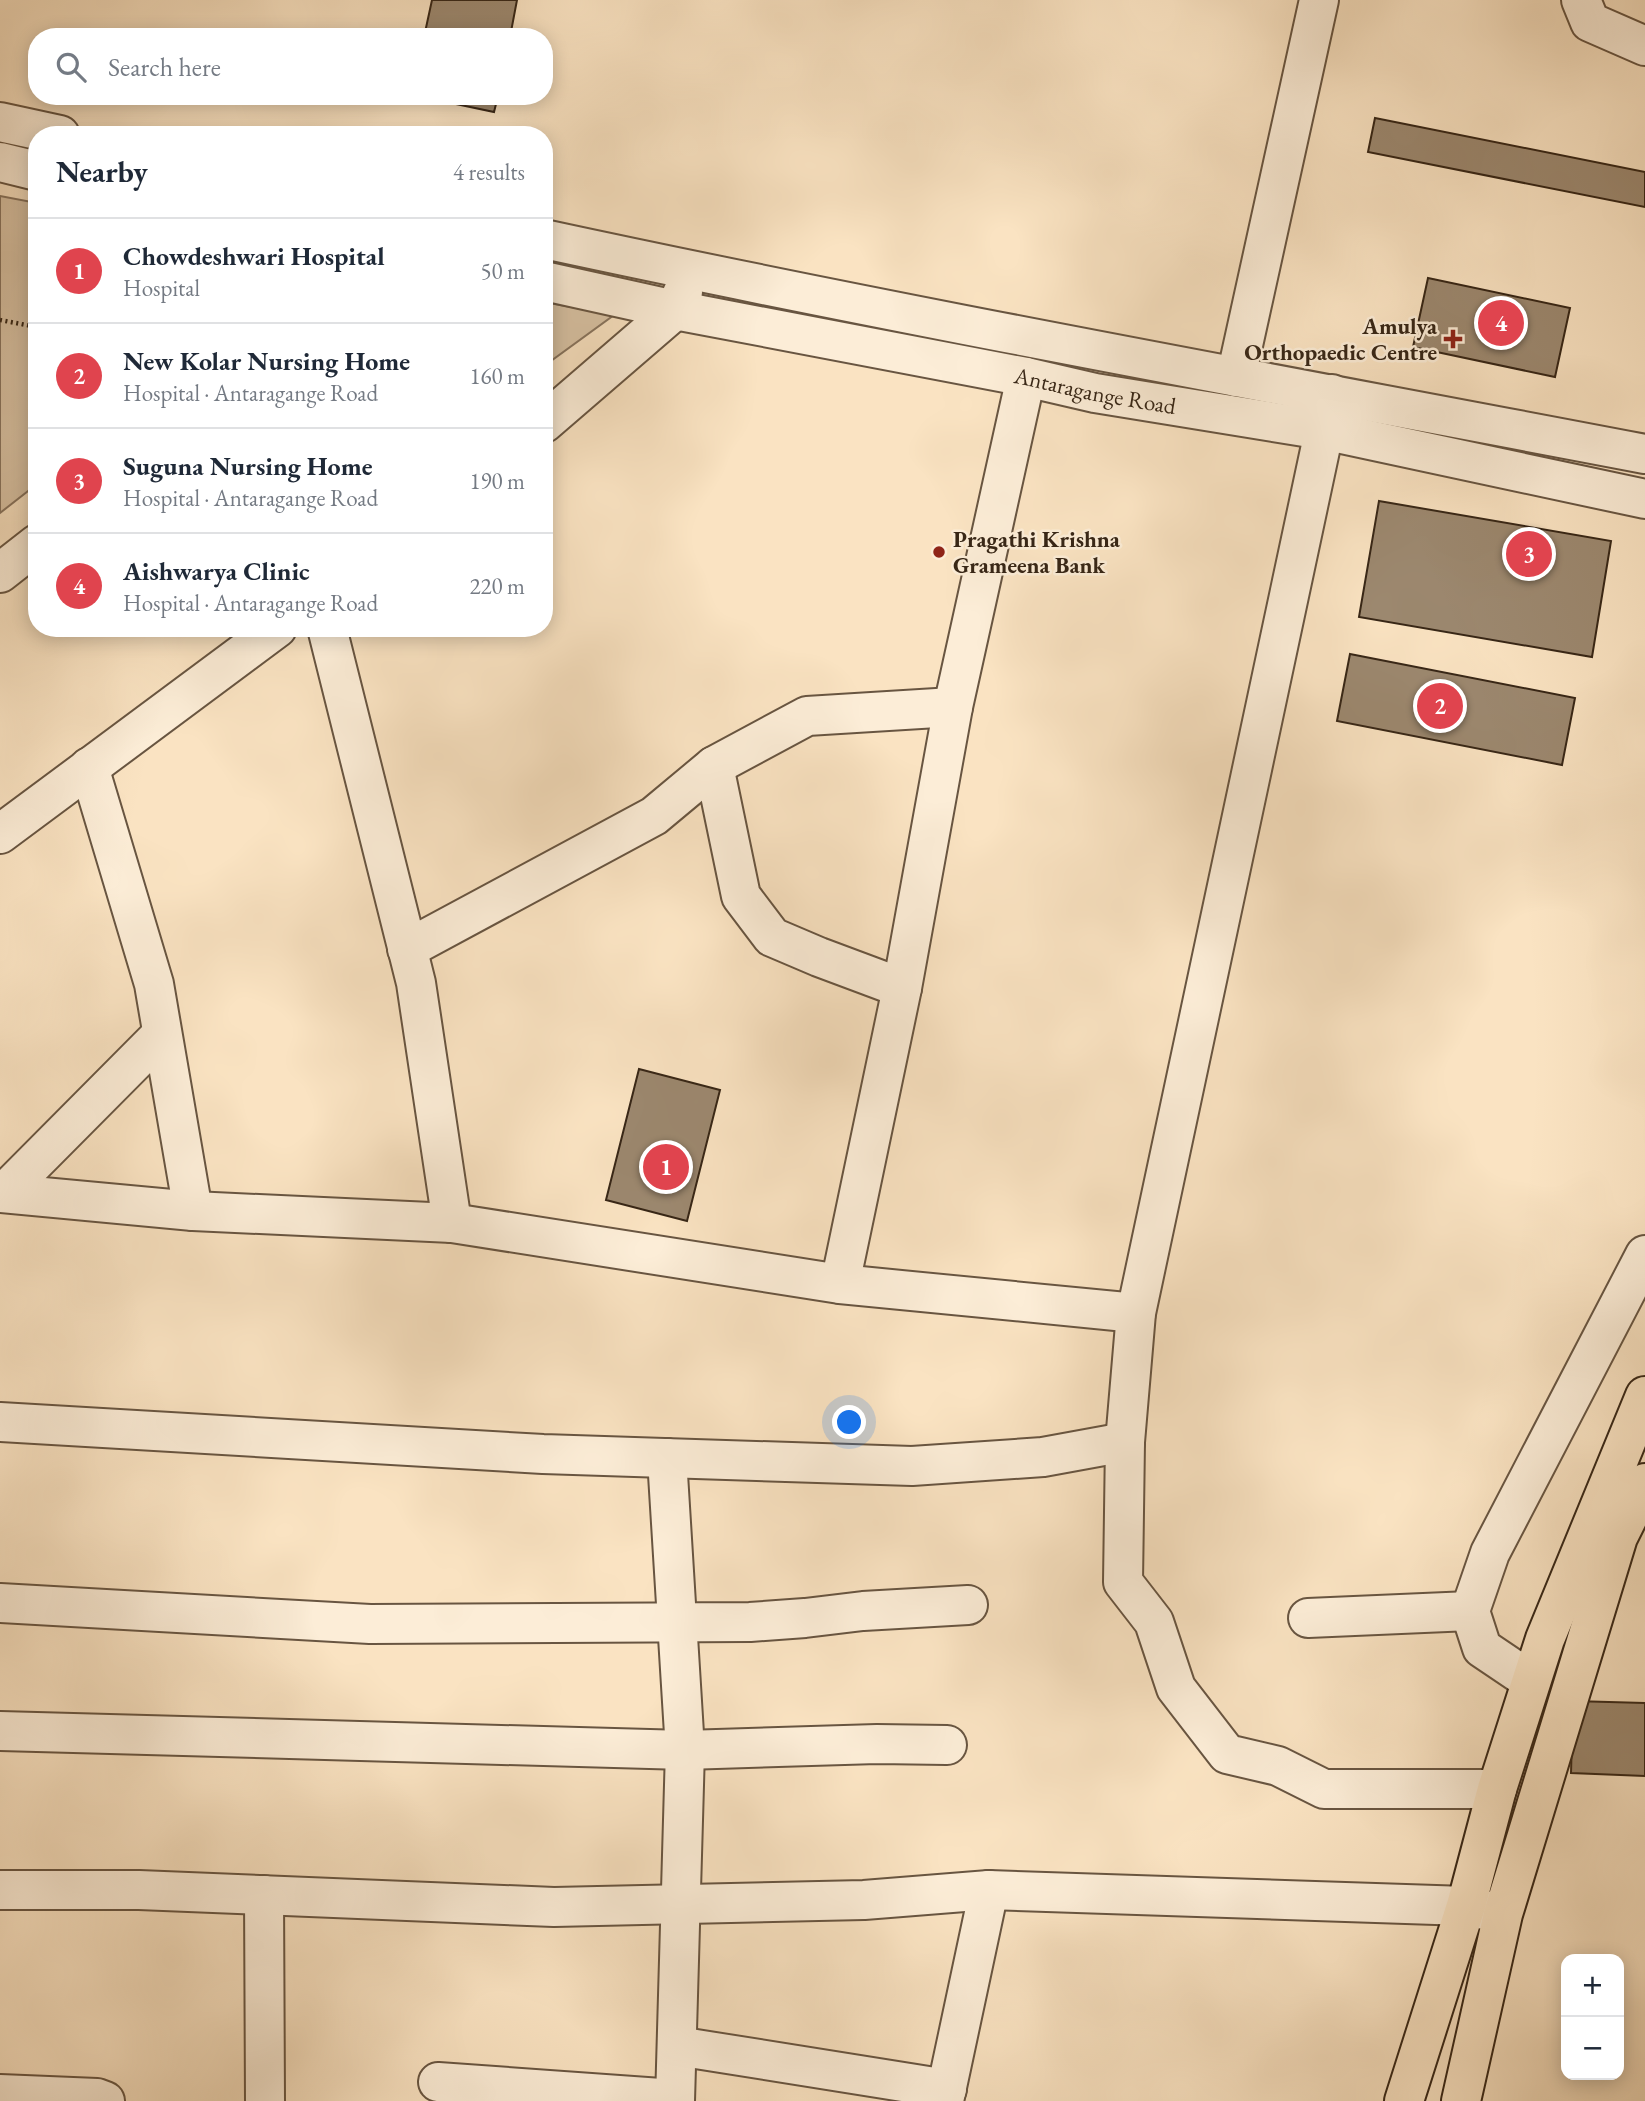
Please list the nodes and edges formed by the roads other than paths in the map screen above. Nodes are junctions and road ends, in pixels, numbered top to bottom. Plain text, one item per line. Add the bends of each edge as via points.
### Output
1 (1318, 0) edge
2 (1581, 0) edge
3 (1645, 46) edge
4 (0, 122) edge
5 (28, 128) edge
6 (0, 163) edge
7 (28, 168) edge
8 (553, 241) edge
9 (693, 271) junction
10 (553, 283) edge
11 (675, 310) junction
12 (1026, 377) junction
13 (1236, 377) junction
14 (1327, 412) junction
15 (553, 415) edge
16 (1645, 454) edge
17 (1645, 499) edge
18 (28, 551) edge
19 (0, 573) edge
20 (265, 637) edge
21 (329, 637) edge
22 (953, 707) junction
23 (715, 766) junction
24 (89, 768) junction
25 (0, 834) edge
26 (407, 949) junction
27 (902, 988) junction
28 (162, 1034) junction
29 (2, 1193) edge
30 (193, 1211) junction
31 (452, 1223) junction
32 (1645, 1255) edge
33 (840, 1284) junction
34 (1136, 1313) junction
35 (1645, 1396) edge
36 (0, 1422) edge
37 (1125, 1442) junction
38 (667, 1458) junction
39 (1645, 1483) edge
40 (0, 1603) edge
41 (968, 1605) dead end
42 (1470, 1611) junction
43 (1308, 1618) dead end
44 (676, 1621) junction
45 (1531, 1681) junction
46 (0, 1731) edge
47 (947, 1745) dead end
48 (685, 1750) junction
49 (1497, 1788) junction
50 (0, 1890) edge
51 (989, 1890) junction
52 (264, 1895) junction
53 (681, 1904) junction
54 (1485, 1910) junction
55 (677, 2046) junction
56 (438, 2082) dead end
57 (0, 2094) edge
58 (945, 2095) edge
59 (675, 2100) edge
60 (105, 2101) edge
61 (265, 2101) edge
62 (1404, 2101) edge
63 (1461, 2101) edge

1 - 13 street
2 - 3 street via 1590,22
4 - 5 street
6 - 7 street
8 - 9 street, Antaragange Road
9 - 11 street
9 - 13 street, Antaragange Road
10 - 11 street, Antaragange Road
11 - 12 street, Antaragange Road
11 - 15 street
12 - 14 street, Antaragange Road via 1109,395
12 - 22 street
13 - 14 street, Antaragange Road
14 - 16 street, Antaragange Road
14 - 17 street, Antaragange Road
14 - 34 street
18 - 19 street
20 - 24 street
21 - 26 street
22 - 23 street via 807,716
22 - 27 street
23 - 26 street via 654,816
23 - 27 street via 741,896 772,937
24 - 25 street
24 - 28 street via 154,984
26 - 31 street
27 - 33 street
28 - 29 street
28 - 30 street
29 - 30 street
30 - 31 street
31 - 33 street
32 - 42 street via 1490,1553
33 - 34 street
34 - 37 street
35 - 45 main road
36 - 38 street
37 - 38 street via 1043,1457 912,1466
37 - 49 street via 1123,1582 1154,1622 1176,1688 1227,1754 1278,1766 1324,1789
38 - 44 street
39 - 54 main road via 1618,1537
40 - 44 street via 370,1624
41 - 44 street via 750,1622
42 - 43 street
42 - 45 street via 1482,1648
44 - 48 street
45 - 49 main road
46 - 48 street
47 - 48 street
48 - 53 street
49 - 54 main road
50 - 52 street
51 - 53 street via 864,1900
51 - 54 street
51 - 58 street
52 - 53 street via 554,1907
52 - 61 street
53 - 55 street
54 - 62 main road
54 - 63 main road
55 - 58 street
55 - 59 street
56 - 59 street
57 - 60 street

